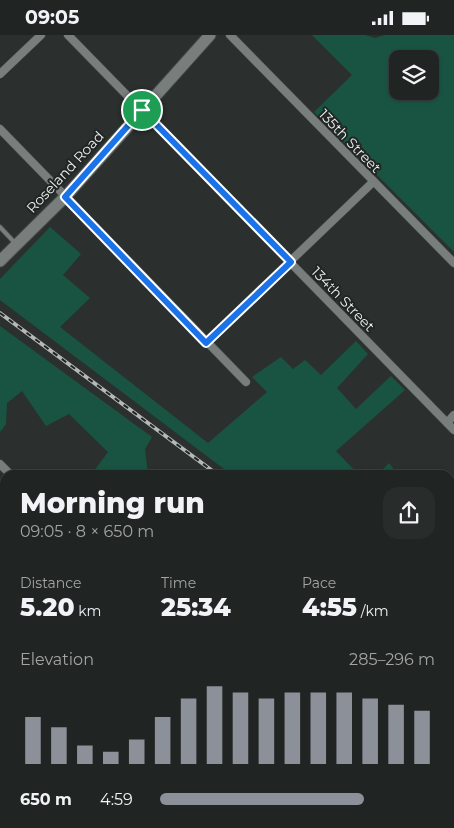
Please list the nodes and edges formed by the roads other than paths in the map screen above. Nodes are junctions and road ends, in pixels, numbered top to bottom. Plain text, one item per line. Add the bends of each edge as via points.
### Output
1 (41, 35) edge
2 (68, 35) edge
3 (210, 35) edge
4 (230, 35) edge
5 (0, 74) edge
6 (142, 110) junction
7 (0, 129) edge
8 (373, 182) junction
9 (65, 197) junction
10 (0, 227) edge
11 (17, 244) junction
12 (0, 261) edge
13 (291, 262) junction
14 (454, 263) edge
15 (206, 343) junction
16 (246, 382) dead end
17 (454, 415) edge
18 (447, 423) junction
19 (454, 430) edge

1 - 5 street
2 - 6 street, 134th Street
3 - 6 main road, Roseland Road
4 - 8 street, 135th Street
6 - 9 main road, Roseland Road
6 - 13 street, 134th Street
7 - 9 street
8 - 13 street
8 - 14 street, 135th Street
9 - 11 main road, Roseland Road
9 - 15 street
10 - 11 lane
11 - 12 main road, Roseland Road
13 - 15 street
13 - 18 street, 134th Street
15 - 16 street
17 - 18 street
18 - 19 street, 134th Street

